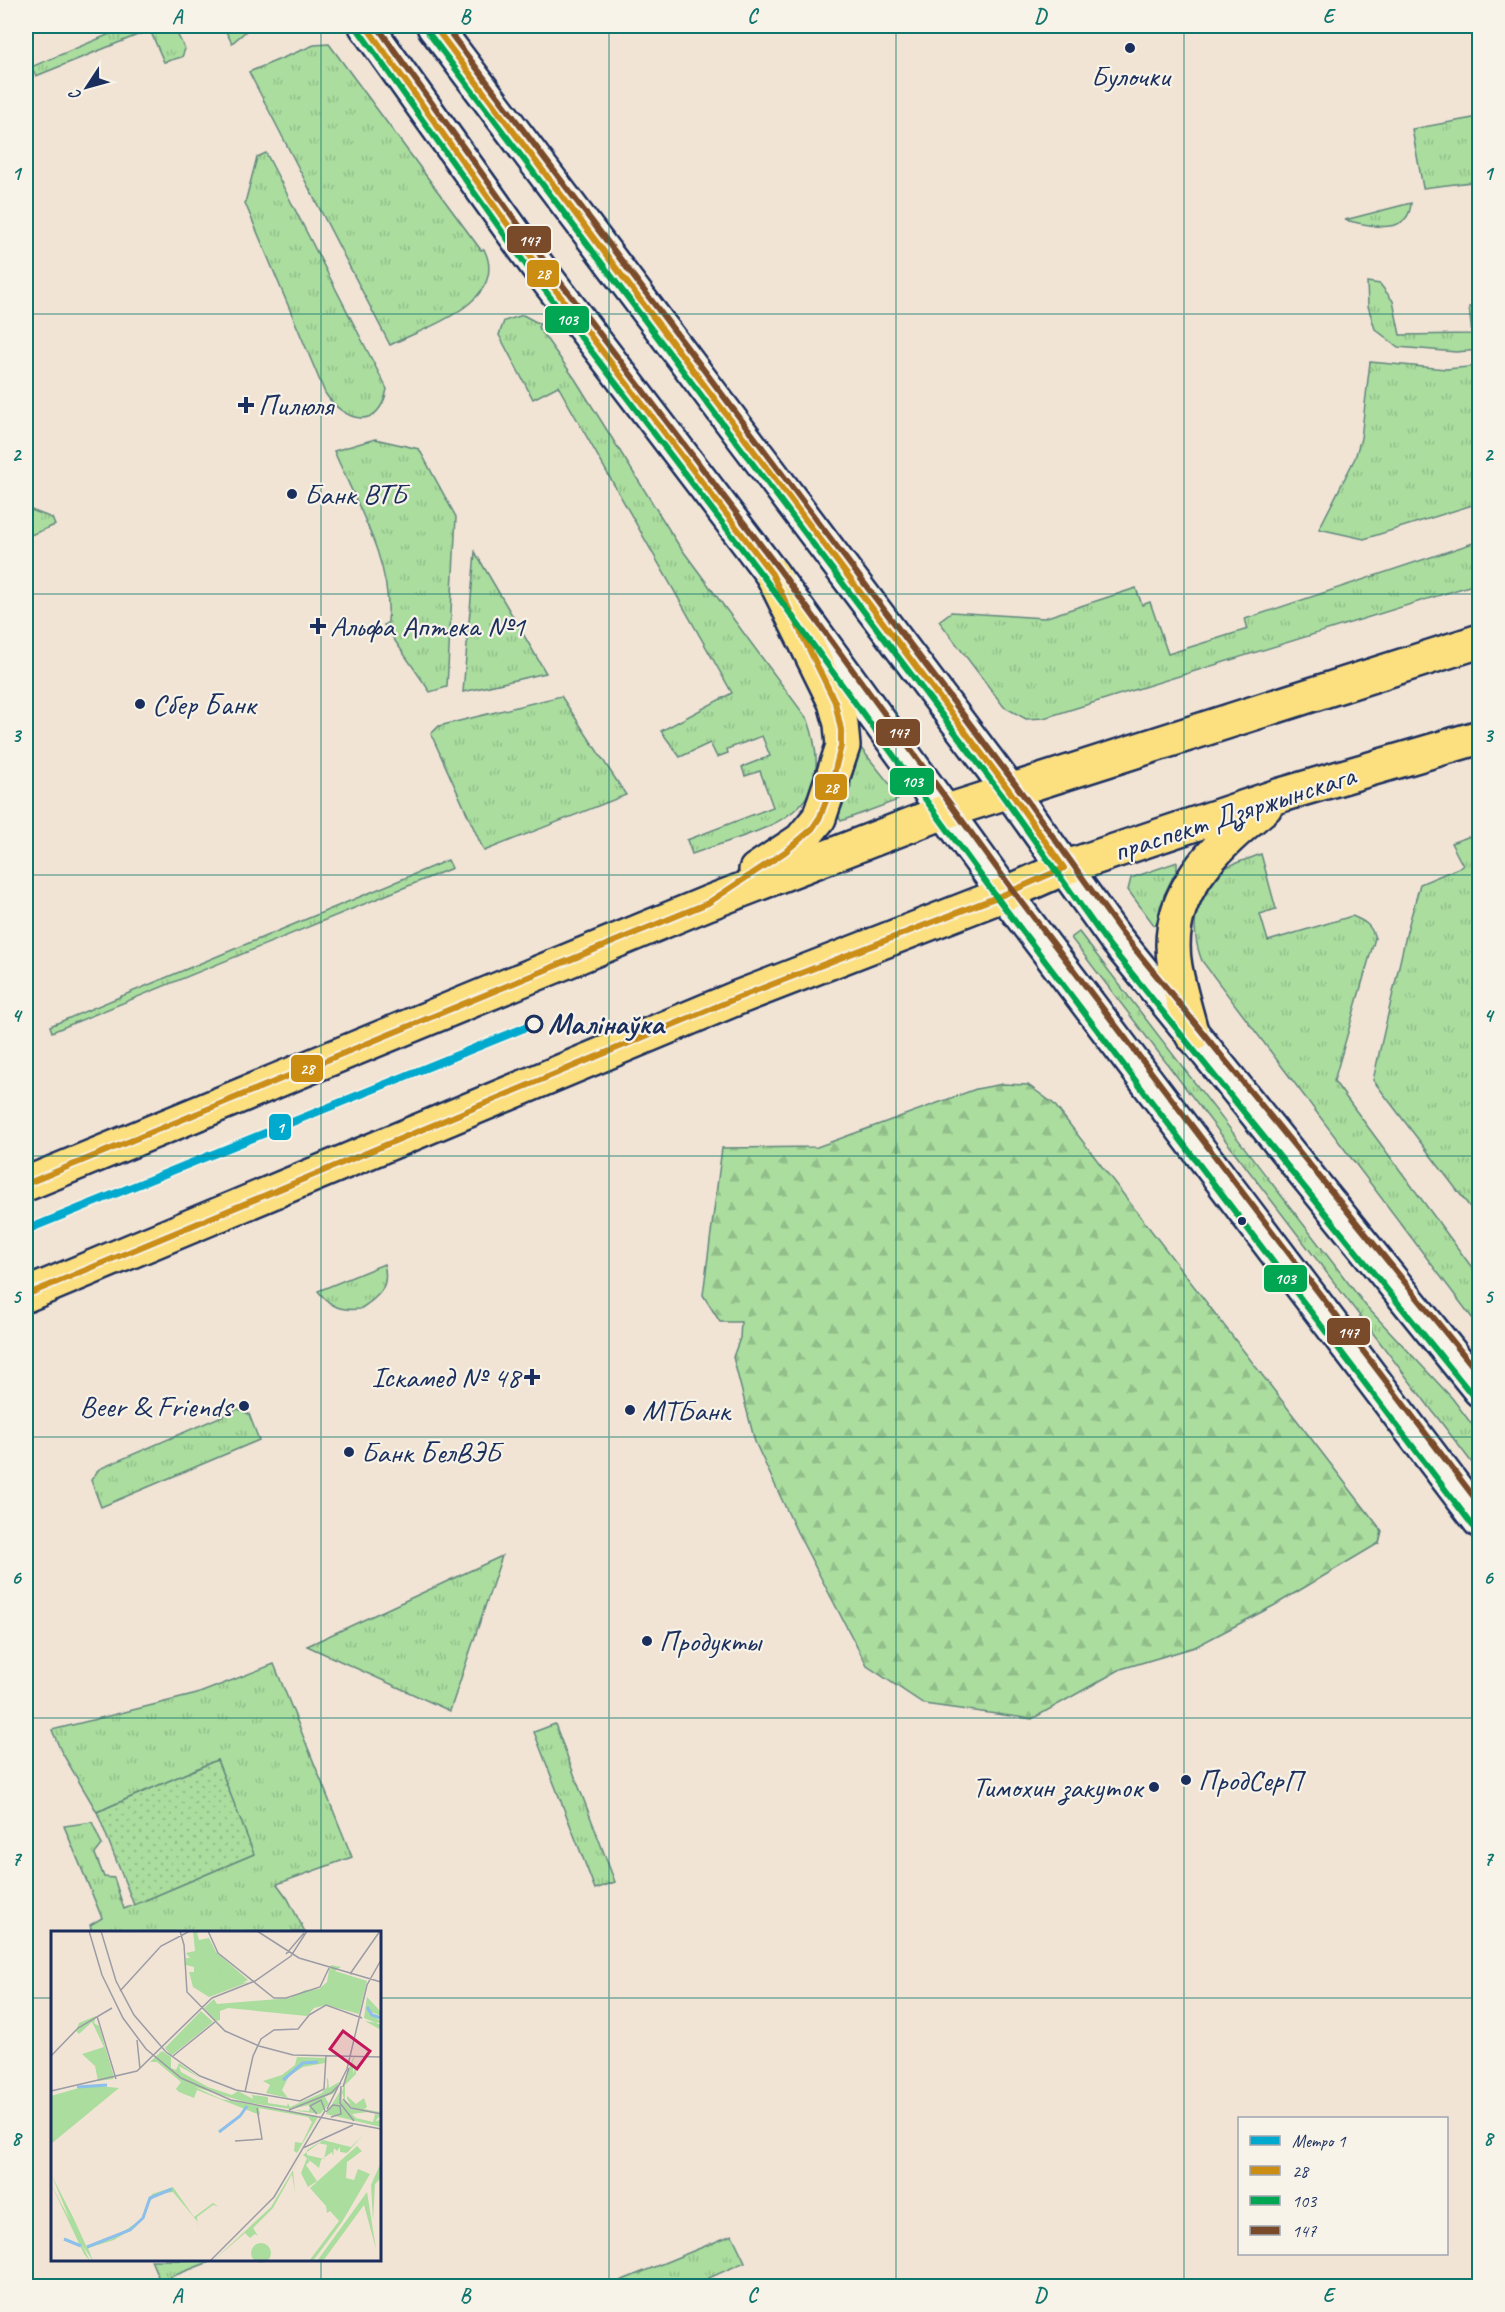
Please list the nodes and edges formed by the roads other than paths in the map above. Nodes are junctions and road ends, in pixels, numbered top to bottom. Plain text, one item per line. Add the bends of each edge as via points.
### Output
1 (366, 26) edge
2 (435, 26) edge
3 (772, 574) junction
4 (1479, 641) edge
5 (1479, 737) edge
6 (1009, 790) junction
7 (1281, 795) junction
8 (944, 812) junction
9 (1064, 868) junction
10 (1005, 894) junction
11 (708, 903) junction
12 (1192, 1035) junction
13 (26, 1184) edge
14 (26, 1295) edge
15 (1479, 1390) edge
16 (1479, 1521) edge

1 - 3 main road via 538,267
2 - 6 main road
3 - 8 main road
3 - 11 main road via 835,702 843,746 819,818 801,840
4 - 6 main road
5 - 7 main road, праспект Дзяржынскага
6 - 8 main road
6 - 9 main road
7 - 9 main road, праспект Дзяржынскага
7 - 12 main road via 1216,849 1183,894 1173,943 1174,966
8 - 10 main road
8 - 11 main road
9 - 10 main road, праспект Дзяржынскага
9 - 12 main road
10 - 14 main road, праспект Дзяржынскага via 737,998
10 - 16 main road
11 - 13 main road
12 - 15 main road

